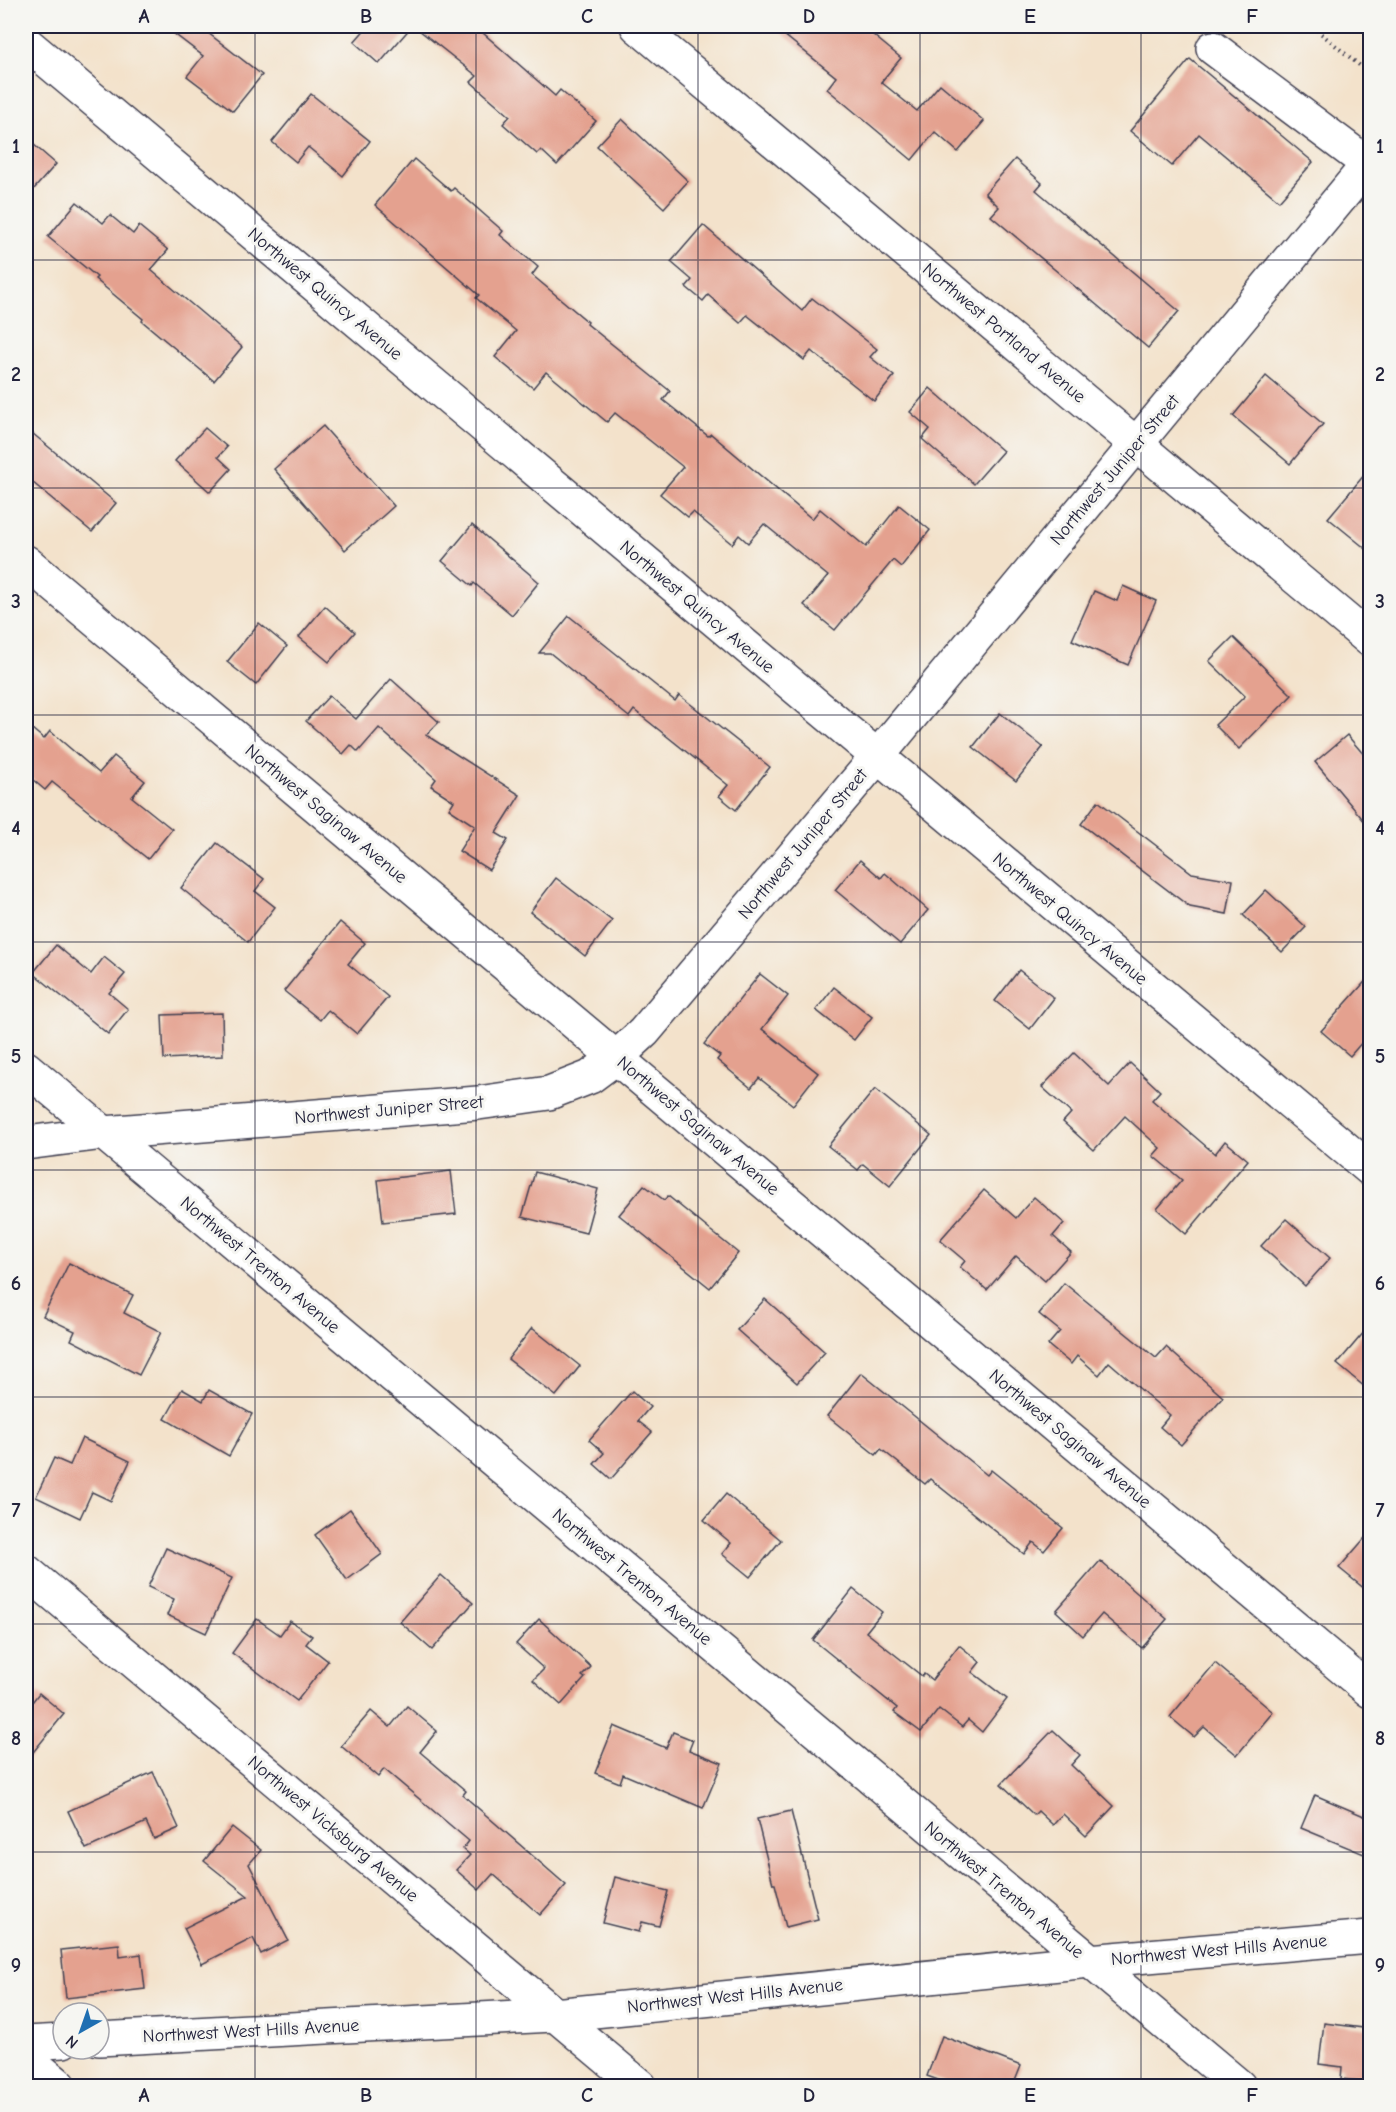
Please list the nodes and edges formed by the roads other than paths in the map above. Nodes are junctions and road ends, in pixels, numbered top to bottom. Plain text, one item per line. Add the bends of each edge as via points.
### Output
1 (637, 26) edge
2 (26, 43) edge
3 (1214, 48) dead end
4 (1370, 163) edge
5 (1136, 444) junction
6 (26, 562) edge
7 (1371, 640) edge
8 (877, 757) junction
9 (616, 1057) junction
10 (26, 1068) edge
11 (104, 1133) junction
12 (26, 1143) edge
13 (1371, 1169) edge
14 (26, 1571) edge
15 (1371, 1692) edge
16 (1371, 1937) edge
17 (1089, 1961) junction
18 (554, 2014) junction
19 (111, 2038) edge
20 (51, 2042) edge
21 (26, 2043) edge
22 (26, 2058) edge
23 (60, 2086) edge
24 (640, 2086) edge
25 (1239, 2086) edge

1 - 5 street, Northwest Portland Avenue
2 - 8 street, Northwest Quincy Avenue
3 - 4 street
4 - 5 street, Northwest Juniper Street
5 - 7 street, Northwest Portland Avenue
5 - 8 street, Northwest Juniper Street
6 - 9 street, Northwest Saginaw Avenue
8 - 9 street, Northwest Juniper Street via 644,1032
8 - 13 street, Northwest Quincy Avenue
9 - 11 street, Northwest Juniper Street via 590,1077 549,1093 478,1103
9 - 15 street, Northwest Saginaw Avenue
10 - 11 street, Northwest Trenton Avenue
11 - 12 street, Northwest Juniper Street
11 - 17 street, Northwest Trenton Avenue
14 - 18 street, Northwest Vicksburg Avenue
16 - 17 street, Northwest West Hills Avenue
17 - 18 street, Northwest West Hills Avenue
17 - 25 street, Northwest Trenton Avenue
18 - 19 street, Northwest West Hills Avenue
18 - 24 street, Northwest Vicksburg Avenue
20 - 21 street
22 - 23 street

